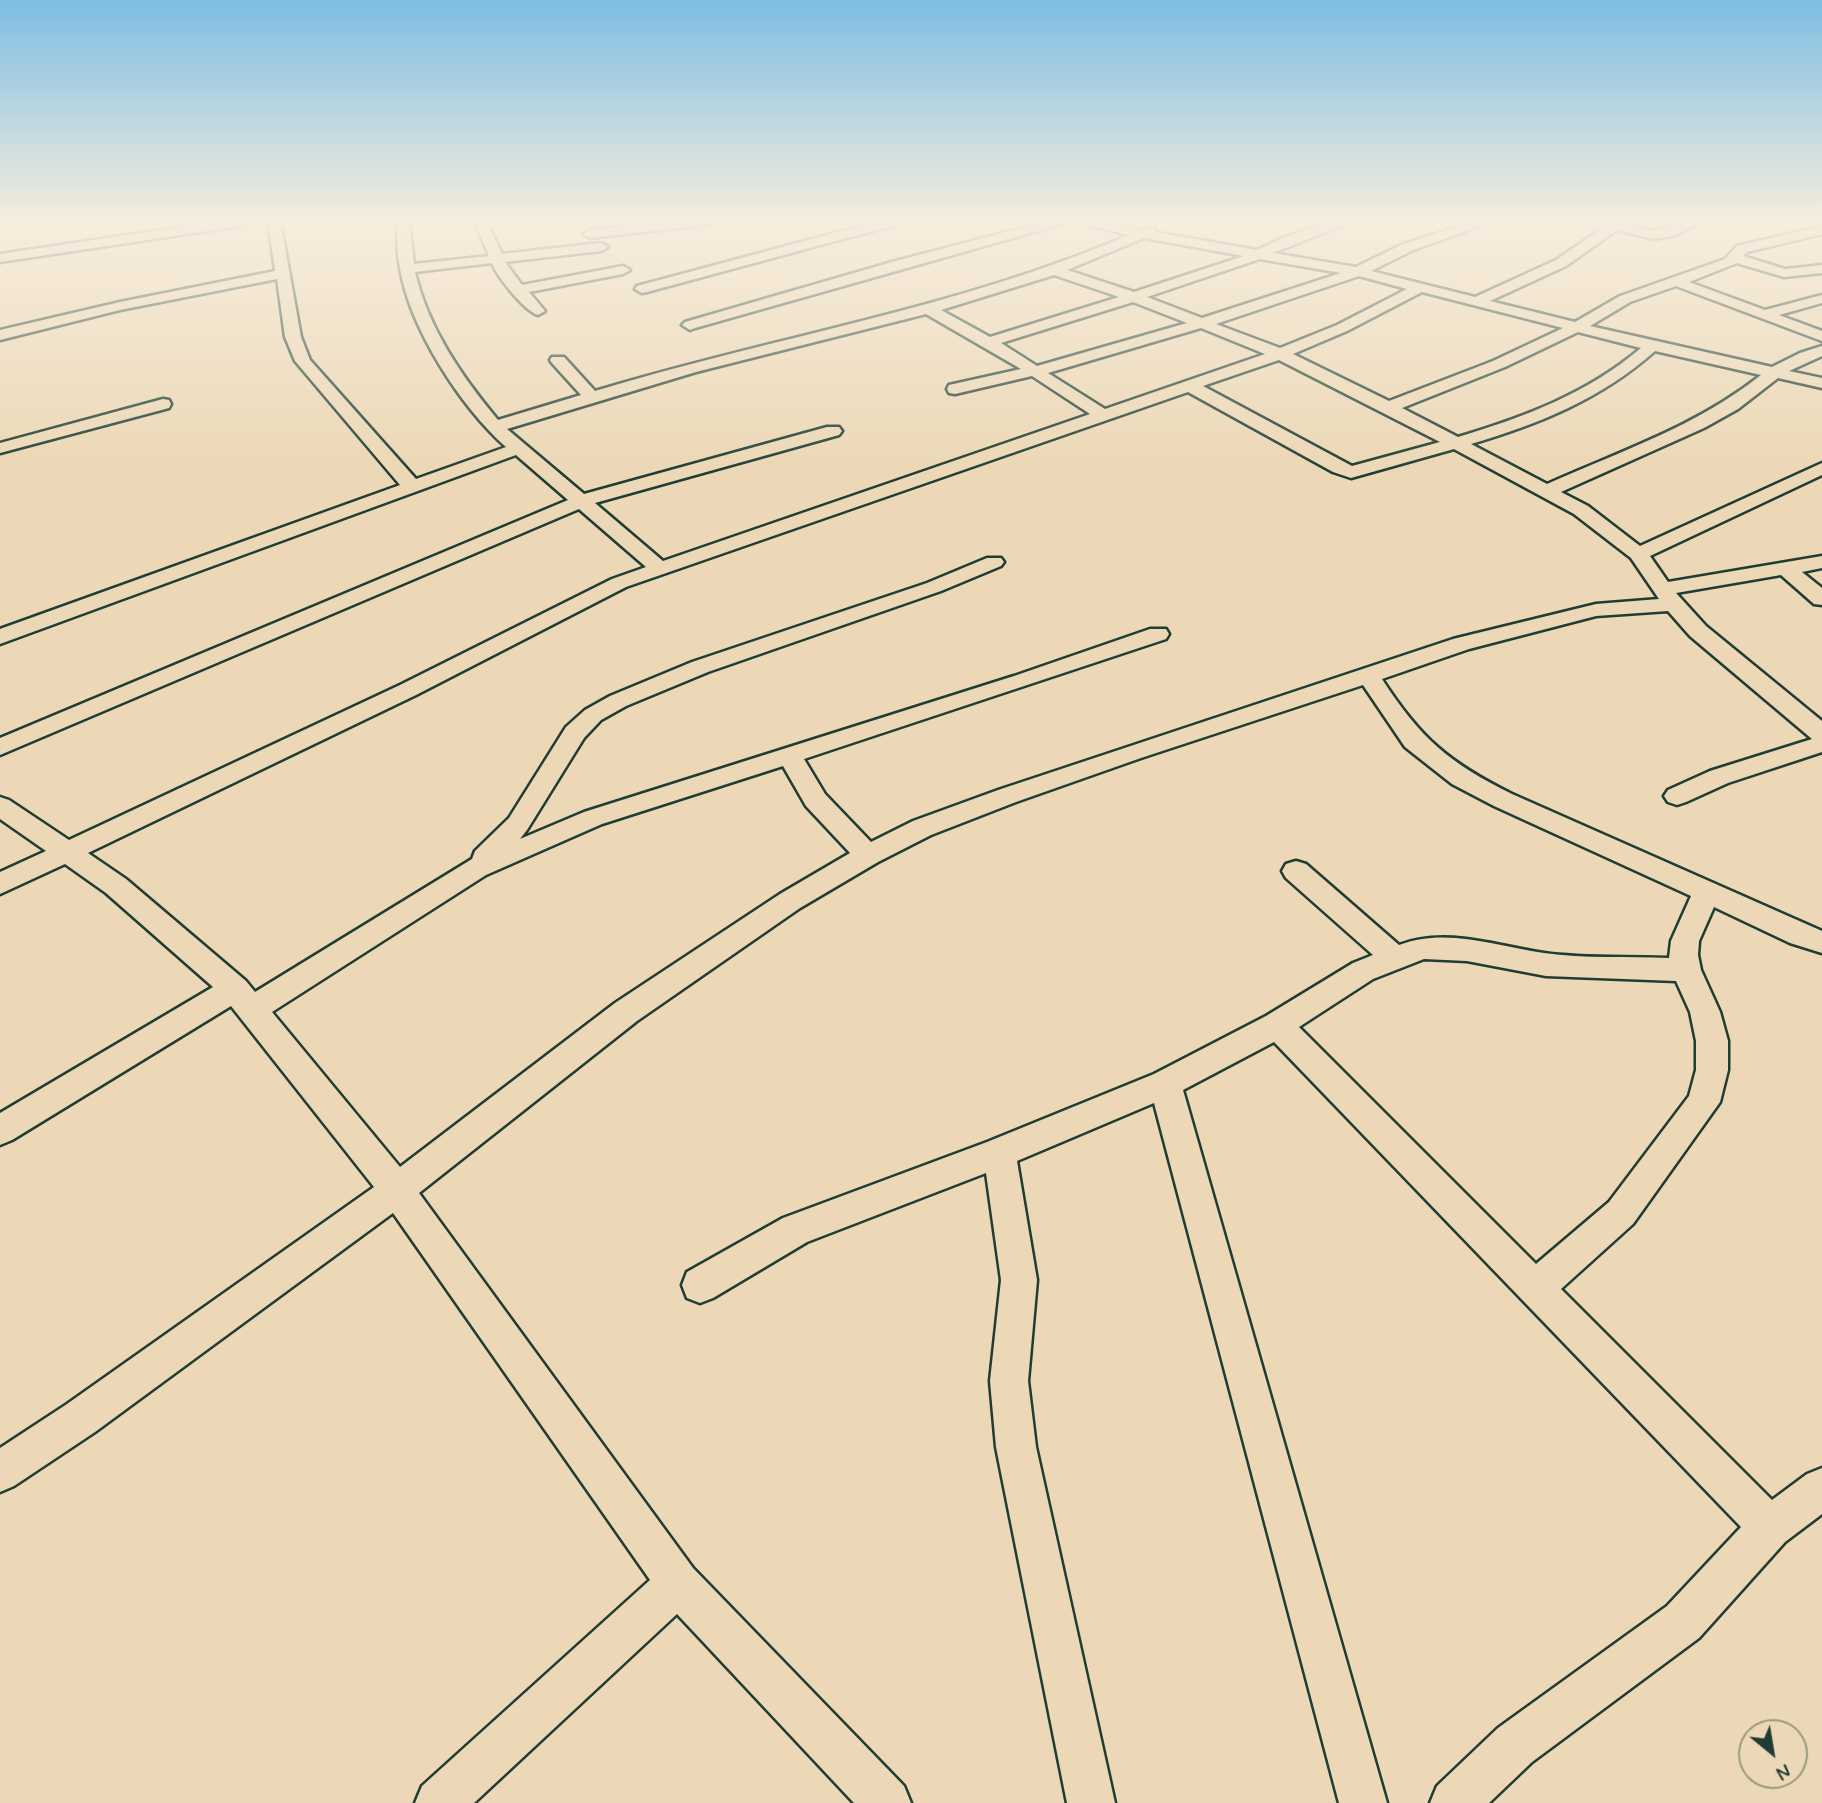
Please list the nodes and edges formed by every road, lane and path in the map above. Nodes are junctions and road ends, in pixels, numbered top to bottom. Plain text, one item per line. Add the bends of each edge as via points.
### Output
1 (129, 304) edge
2 (287, 304) edge
3 (420, 304) edge
4 (531, 304) edge
5 (762, 304) edge
6 (945, 304) edge
7 (1111, 304) edge
8 (1152, 304) edge
9 (1265, 304) edge
10 (1388, 304) edge
11 (1490, 304) edge
12 (1616, 304) edge
13 (1739, 304) edge
14 (1803, 304) edge
15 (929, 309) junction
16 (538, 311) dead end
17 (1766, 314) junction
18 (1199, 323) junction
19 (690, 325) dead end
20 (1577, 327) junction
21 (0, 335) edge
22 (1822, 337) edge
23 (989, 342) junction
24 (1652, 346) junction
25 (1822, 351) edge
26 (1280, 354) junction
27 (558, 359) dead end
28 (1034, 372) junction
29 (1774, 372) junction
30 (1822, 383) edge
31 (1188, 385) junction
32 (955, 389) dead end
33 (592, 398) junction
34 (163, 404) dead end
35 (1389, 407) junction
36 (1105, 416) junction
37 (494, 427) junction
38 (833, 431) dead end
39 (1457, 443) junction
40 (2, 444) edge
41 (519, 447) junction
42 (1822, 468) edge
43 (413, 488) junction
44 (1546, 492) junction
45 (582, 501) junction
46 (1638, 554) junction
47 (994, 562) dead end
48 (1822, 562) edge
49 (657, 567) junction
50 (1785, 568) junction
51 (1669, 596) junction
52 (1822, 599) edge
53 (1158, 634) dead end
54 (0, 637) edge
55 (1369, 676) junction
56 (1822, 734) edge
57 (1822, 744) edge
58 (0, 747) edge
59 (790, 756) junction
60 (1677, 796) dead end
61 (0, 806) edge
62 (65, 853) junction
63 (868, 855) junction
64 (476, 868) junction
65 (1296, 871) dead end
66 (0, 884) edge
67 (1707, 892) junction
68 (1822, 942) edge
69 (1394, 957) junction
70 (1686, 970) junction
71 (244, 999) junction
72 (1277, 1024) junction
73 (1166, 1084) junction
74 (0, 1130) edge
75 (999, 1153) junction
76 (397, 1190) junction
77 (700, 1285) dead end
78 (1534, 1289) junction
79 (0, 1472) edge
80 (1822, 1489) edge
81 (1770, 1527) junction
82 (678, 1583) junction
83 (439, 1803) edge
84 (887, 1803) edge
85 (1091, 1803) edge
86 (1363, 1803) edge
87 (1454, 1803) edge

1 - 21 street
2 - 43 street via 303,361
3 - 37 street via 430,331
4 - 16 street
5 - 19 street
6 - 15 street
7 - 23 street
8 - 18 street
9 - 18 street
10 - 26 street
11 - 20 street
12 - 20 street
13 - 17 street
14 - 17 street
15 - 23 street
15 - 33 street via 699,365
17 - 22 street
18 - 26 street
18 - 28 street
20 - 24 street
20 - 35 street via 1499,364
23 - 28 street
24 - 29 street
24 - 39 street via 1625,370 1579,397 1538,417
25 - 29 street via 1798,357
26 - 31 street
26 - 35 street
27 - 33 street
28 - 32 street
28 - 36 street
29 - 30 street
29 - 44 street via 1716,415
31 - 36 street
31 - 39 street via 1348,471
33 - 37 street
34 - 40 street
35 - 39 street
36 - 49 street
37 - 41 street
38 - 45 street
39 - 44 street
41 - 43 street
41 - 45 street
42 - 46 street
43 - 54 street
44 - 46 street via 1581,510
45 - 49 street
45 - 58 street
46 - 51 street
47 - 64 street via 700,667 593,715 575,733 518,824
48 - 50 street
49 - 62 street
50 - 51 street
50 - 52 street
51 - 55 street via 1533,624
51 - 56 street via 1741,669
53 - 59 street
55 - 63 street via 1007,796 922,828
55 - 67 street via 1420,747 1472,785
57 - 60 street via 1719,777
59 - 63 street via 815,800
59 - 64 street via 593,818
61 - 62 street
62 - 66 street
62 - 71 street via 116,886
63 - 76 street via 790,901 626,1012
64 - 71 street
65 - 69 street
67 - 68 street
67 - 70 street via 1685,941
69 - 70 street via 1439,947 1546,965
69 - 72 street
70 - 78 street via 1712,1041 1712,1070 1704,1102 1621,1213
71 - 74 street
71 - 76 street
72 - 73 street
72 - 78 street
73 - 75 street
73 - 86 street
75 - 77 street via 795,1230
75 - 85 street via 1018,1268 1009,1381 1016,1447
76 - 79 street
76 - 82 street
78 - 81 street
80 - 81 street
81 - 87 street via 1683,1622 1515,1745
82 - 83 street
82 - 84 street

